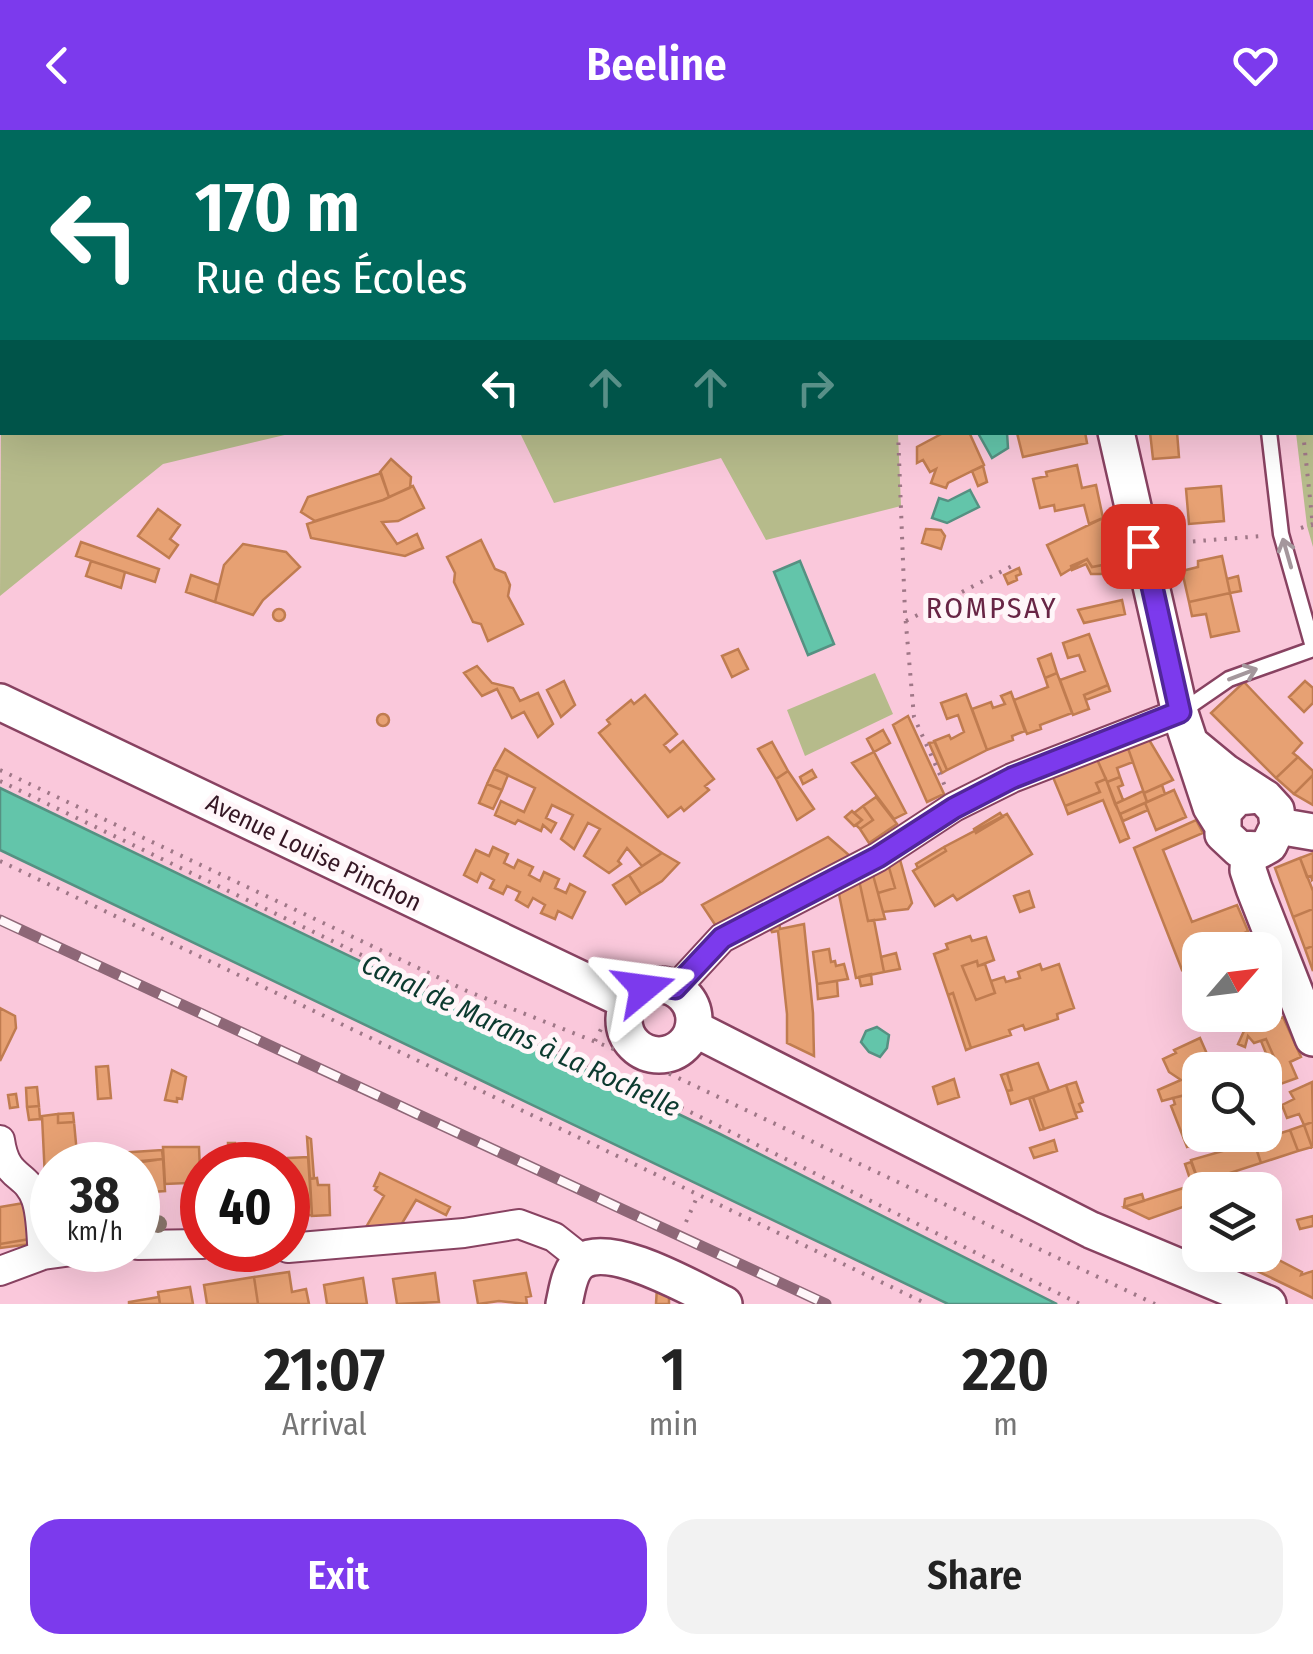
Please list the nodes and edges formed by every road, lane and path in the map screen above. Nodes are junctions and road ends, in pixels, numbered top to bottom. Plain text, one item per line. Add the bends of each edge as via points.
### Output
1 (898, 435) edge
2 (1117, 435) edge
3 (1268, 435) edge
4 (1303, 435) edge
5 (1313, 525) edge
6 (1281, 534) junction
7 (1143, 546) junction
8 (1012, 566) dead end
9 (906, 621) junction
10 (1313, 648) edge
11 (0, 702) edge
12 (1185, 728) junction
13 (0, 770) edge
14 (0, 780) edge
15 (1258, 795) junction
16 (954, 808) junction
17 (1221, 823) junction
18 (1296, 829) edge
19 (1249, 852) junction
20 (0, 861) edge
21 (675, 988) junction
22 (628, 1002) junction
23 (693, 1028) junction
24 (1313, 1038) edge
25 (0, 1140) edge
26 (30, 1189) edge
27 (698, 1195) junction
28 (686, 1222) dead end
29 (310, 1246) edge
30 (30, 1260) edge
31 (583, 1260) junction
32 (0, 1271) edge
33 (564, 1304) edge
34 (724, 1304) edge
35 (928, 1304) edge
36 (1080, 1304) edge
37 (1155, 1304) edge
38 (1268, 1304) edge

1 - 9 path
2 - 7 street
3 - 6 lane
4 - 5 path
5 - 6 path
6 - 7 path
10 -> 6 lane
7 - 12 street
8 - 9 path
9 - 16 path via 914,717
12 -> 10 lane via 1229,679
11 - 22 street, Avenue Louise Pinchon
12 - 15 street
12 - 16 street via 1012,778
12 - 17 street
13 - 37 path via 466,991 634,1057
14 - 36 path
15 - 17 street via 1228,803
15 - 18 street
16 - 21 street via 878,857 722,938
17 - 19 street via 1229,843
18 - 19 street
19 - 24 street via 1254,888
20 - 27 path
21 - 22 street via 654,985
21 - 23 street via 691,1005
22 - 23 street via 628,1037 646,1053 670,1054
23 - 38 street via 1091,1230
25 - 26 street via 10,1172
27 - 28 path
27 - 35 path
29 - 31 street via 519,1224 554,1237
30 - 32 street
31 - 33 street
31 - 34 street via 638,1264

